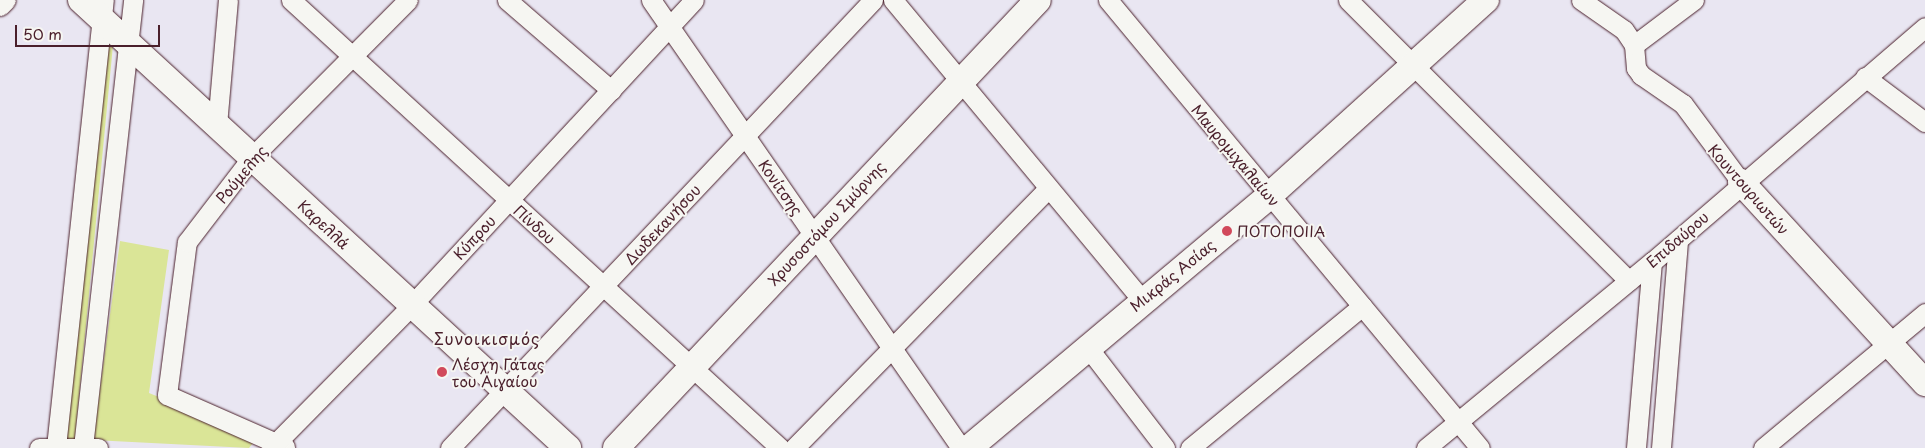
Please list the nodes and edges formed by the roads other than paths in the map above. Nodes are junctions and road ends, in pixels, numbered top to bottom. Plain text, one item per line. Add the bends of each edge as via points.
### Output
1 (6, 0) edge
2 (81, 0) edge
3 (133, 0) edge
4 (228, 0) edge
5 (291, 0) edge
6 (408, 0) edge
7 (508, 0) edge
8 (651, 0) edge
9 (694, 0) edge
10 (873, 0) edge
11 (893, 0) edge
12 (1038, 0) edge
13 (1108, 0) edge
14 (1348, 0) edge
15 (1486, 0) edge
16 (1581, 0) edge
17 (1694, 0) edge
18 (0, 6) edge
19 (103, 10) edge
20 (670, 25) junction
21 (1925, 27) edge
22 (128, 44) junction
23 (1634, 45) junction
24 (354, 58) junction
25 (1411, 67) junction
26 (1865, 77) junction
27 (958, 81) junction
28 (611, 90) junction
29 (1925, 122) edge
30 (217, 125) junction
31 (746, 135) junction
32 (252, 157) junction
33 (1741, 182) junction
34 (1049, 188) junction
35 (1270, 195) junction
36 (509, 200) junction
37 (814, 234) junction
38 (1678, 240) junction
39 (1652, 262) junction
40 (1629, 281) junction
41 (603, 286) junction
42 (1142, 300) junction
43 (412, 304) junction
44 (1362, 306) junction
45 (1925, 313) edge
46 (1086, 345) junction
47 (1890, 345) junction
48 (891, 347) junction
49 (692, 368) junction
50 (1925, 383) edge
51 (505, 390) junction
52 (1458, 421) junction
53 (278, 445) edge
54 (48, 448) edge
55 (90, 448) edge
56 (450, 448) edge
57 (568, 448) edge
58 (616, 448) edge
59 (780, 448) edge
60 (794, 448) edge
61 (961, 448) edge
62 (969, 448) edge
63 (1165, 448) edge
64 (1190, 448) edge
65 (1426, 448) edge
66 (1480, 448) edge
67 (1636, 448) edge
68 (1661, 448) edge
69 (1763, 448) edge

1 - 18 street
2 - 19 street, Καρελλά
3 - 22 street
4 - 30 street
5 - 24 street, Πίνδου
6 - 24 street, Ρούμελης
7 - 28 street
8 - 20 street, Κονίτσης
9 - 20 street, Κύπρου
10 - 31 street, Δωδεκανήσου
11 - 27 street
12 - 27 street, Χρυσοστόμου Σμύρνης
13 - 35 street, Μαυρομιχαλαίων
14 - 25 street
15 - 25 street, Μικράς Ασίας
16 - 23 street via 1624,30
17 - 23 street
19 - 22 street, Καρελλά
19 - 54 street
20 - 28 street, Κύπρου
20 - 31 street, Κονίτσης
21 - 26 street, Επιδαύρου
22 - 30 street, Καρελλά
22 - 55 street
23 - 33 street, Κουντουριωτών via 1636,68 1641,75 1683,104
24 - 32 street, Ρούμελης
24 - 36 street, Πίνδου
25 - 35 street, Μικράς Ασίας
25 - 40 street
26 - 29 street
26 - 33 street, Επιδαύρου
27 - 34 street
27 - 37 street, Χρυσοστόμου Σμύρνης
28 - 36 street, Κύπρου
30 - 32 street, Καρελλά
31 - 37 street, Κονίτσης
31 - 41 street, Δωδεκανήσου
32 - 43 street, Καρελλά
32 - 53 street, Ρούμελης via 187,242 167,395
33 - 38 street, Επιδαύρου
33 - 47 street, Κουντουριωτών
34 - 42 street
34 - 48 street
35 - 42 street, Μικράς Ασίας
35 - 44 street, Μαυρομιχαλαίων
36 - 41 street, Πίνδου
36 - 43 street, Κύπρου
37 - 48 street, Κονίτσης
37 - 49 street, Χρυσοστόμου Σμύρνης
38 - 39 street, Επιδαύρου
38 - 68 street
39 - 40 street, Επιδαύρου
39 - 67 street
40 - 52 street, Επιδαύρου
41 - 49 street, Πίνδου
41 - 51 street, Δωδεκανήσου
42 - 46 street, Μικράς Ασίας
43 - 51 street, Καρελλά
43 - 53 street, Κύπρου
44 - 52 street, Μαυρομιχαλαίων
44 - 64 street
45 - 47 street
46 - 62 street, Μικράς Ασίας
46 - 63 street
47 - 50 street, Κουντουριωτών
47 - 69 street
48 - 60 street
48 - 61 street, Κονίτσης
49 - 58 street, Χρυσοστόμου Σμύρνης
49 - 59 street, Πίνδου
51 - 56 street, Δωδεκανήσου
51 - 57 street, Καρελλά
52 - 65 street, Επιδαύρου
52 - 66 street, Μαυρομιχαλαίων
54 - 55 street

